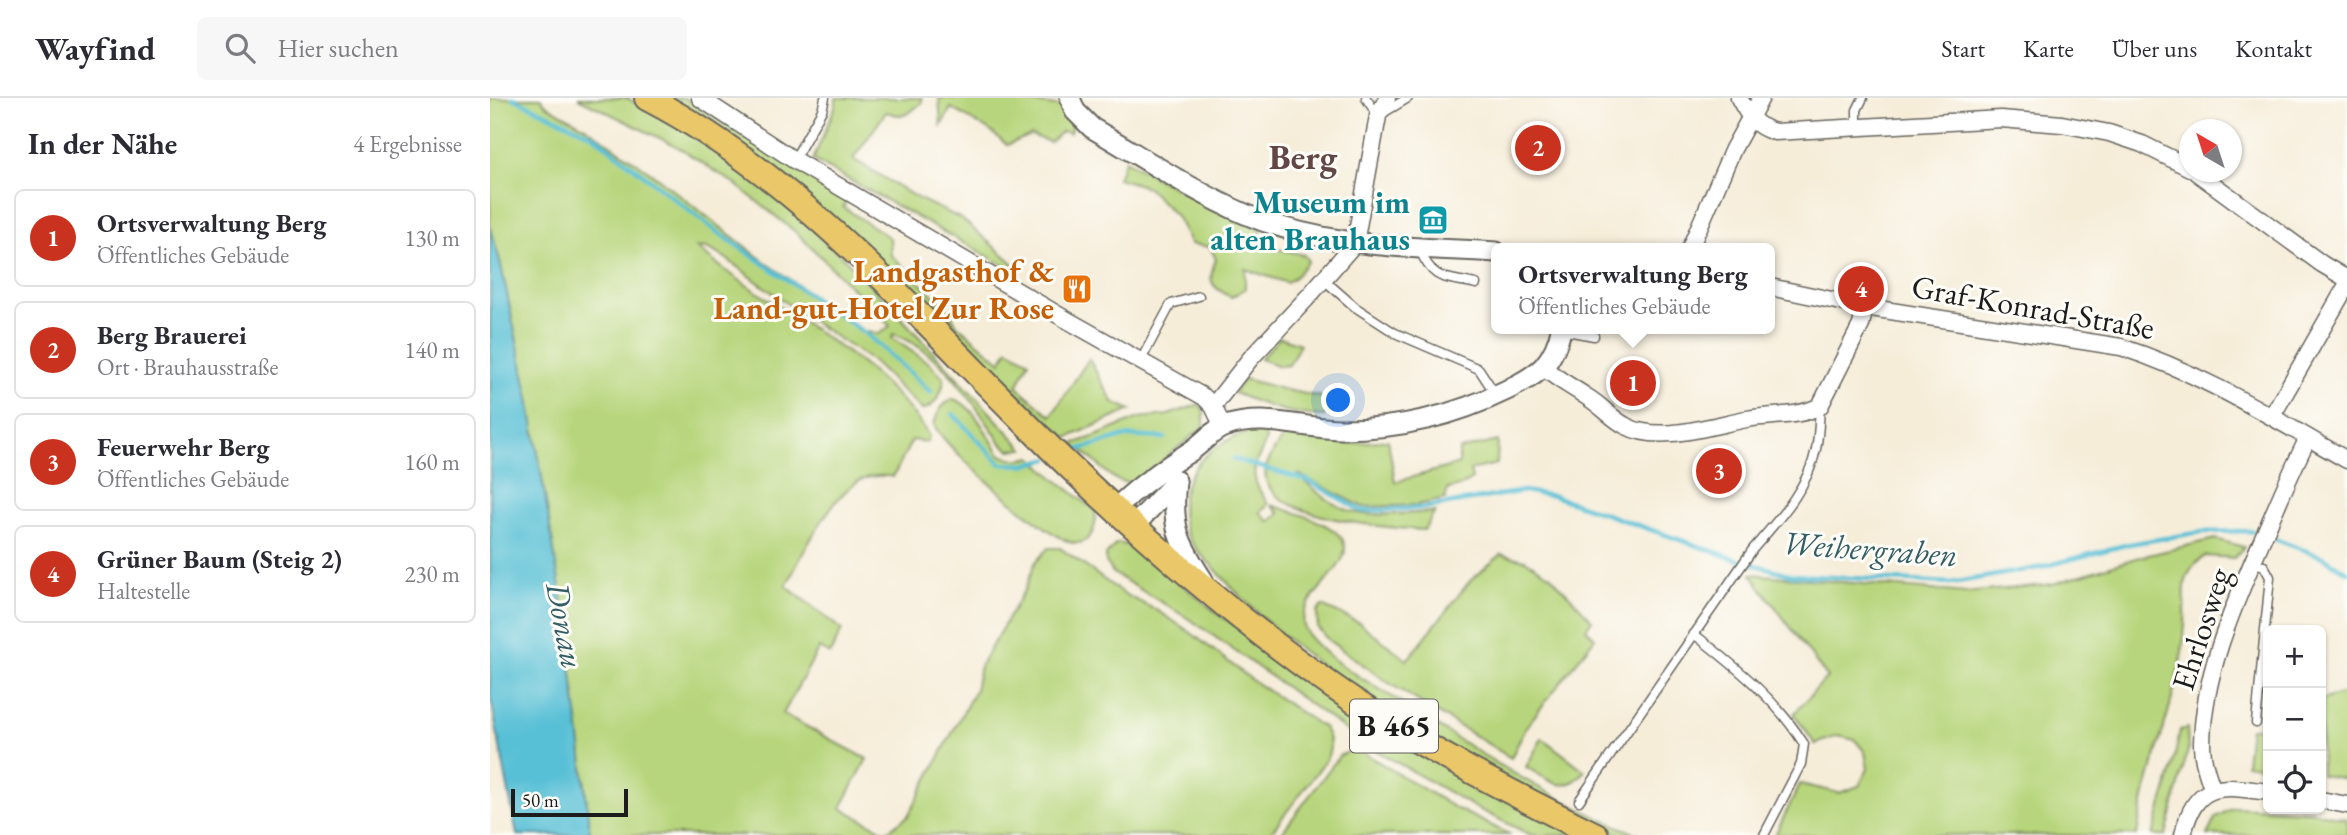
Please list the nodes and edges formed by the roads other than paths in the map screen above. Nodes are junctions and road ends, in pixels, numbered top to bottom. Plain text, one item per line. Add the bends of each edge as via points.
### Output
1 (647, 98) edge
2 (700, 98) edge
3 (825, 98) edge
4 (1070, 98) edge
5 (1366, 98) edge
6 (1387, 98) edge
7 (1408, 98) edge
8 (1739, 98) edge
9 (1761, 98) edge
10 (1863, 98) edge
11 (1378, 116) junction
12 (1749, 118) junction
13 (1857, 127) junction
14 (794, 160) junction
15 (2179, 163) edge
16 (2210, 182) edge
17 (1354, 243) junction
18 (1692, 243) edge
19 (1419, 247) junction
20 (1491, 252) edge
21 (1323, 279) junction
22 (2347, 282) edge
23 (1476, 284) dead end
24 (1775, 288) edge
25 (1199, 296) dead end
26 (1865, 307) junction
27 (1560, 334) edge
28 (1585, 334) edge
29 (1594, 336) dead end
30 (1141, 360) junction
31 (1543, 367) junction
32 (1496, 395) junction
33 (1213, 406) junction
34 (1821, 406) junction
35 (2272, 416) junction
36 (1223, 426) junction
37 (2308, 438) junction
38 (1193, 449) junction
39 (2347, 460) edge
40 (1176, 481) junction
41 (1115, 509) junction
42 (1134, 526) junction
43 (2255, 556) junction
44 (1209, 590) junction
45 (1694, 634) junction
46 (2256, 723) dead end
47 (2213, 790) junction
48 (2263, 792) edge
49 (1579, 801) dead end
50 (2326, 801) edge
51 (2347, 805) edge
52 (1596, 835) edge
53 (1764, 835) edge
54 (2183, 835) edge

1 - 41 main road, B 465 via 687,119 776,182 855,253
2 - 14 street
3 - 14 lane
4 - 17 street via 1091,128 1245,214
5 - 11 lane
6 - 11 street
7 - 11 lane
8 - 12 street
9 - 12 street
10 - 13 lane
11 - 17 street
12 - 13 street via 1775,132
12 - 18 street
13 - 15 street via 2001,119 2062,124 2142,144
14 - 30 street
16 - 22 street
17 - 19 street
17 - 21 street
19 - 20 street
19 - 23 lane via 1434,274
21 - 32 lane via 1395,333 1479,369
21 - 33 street
22 - 35 street
24 - 26 street, Graf-Konrad-Straße
25 - 30 lane via 1171,304
26 - 34 street via 1861,325
26 - 35 street, Graf-Konrad-Straße via 2122,347 2194,374
27 - 31 street
28 - 29 lane
30 - 33 street
31 - 32 street
31 - 34 street via 1626,427 1650,433 1790,416
32 - 36 street via 1431,419 1391,426 1340,429 1258,421
33 - 36 street
34 - 45 lane via 1816,450 1804,483
35 - 37 street, Graf-Konrad-Straße
36 - 38 street
37 - 39 street, Graf-Konrad-Straße
37 - 43 street, Ehrlosweg
38 - 40 street
38 - 41 street
40 - 42 street
40 - 44 street via 1177,534
41 - 42 main road, B 465
42 - 44 main road, B 465
43 - 46 lane via 2270,577
43 - 47 street, Ehrlosweg via 2222,641 2204,712 2202,746
44 - 52 main road, B 465 via 1289,654 1391,724 1489,782
45 - 49 lane
45 - 53 lane via 1760,688 1804,744 1801,764
47 - 48 street
47 - 54 street via 2192,805
50 - 51 street

